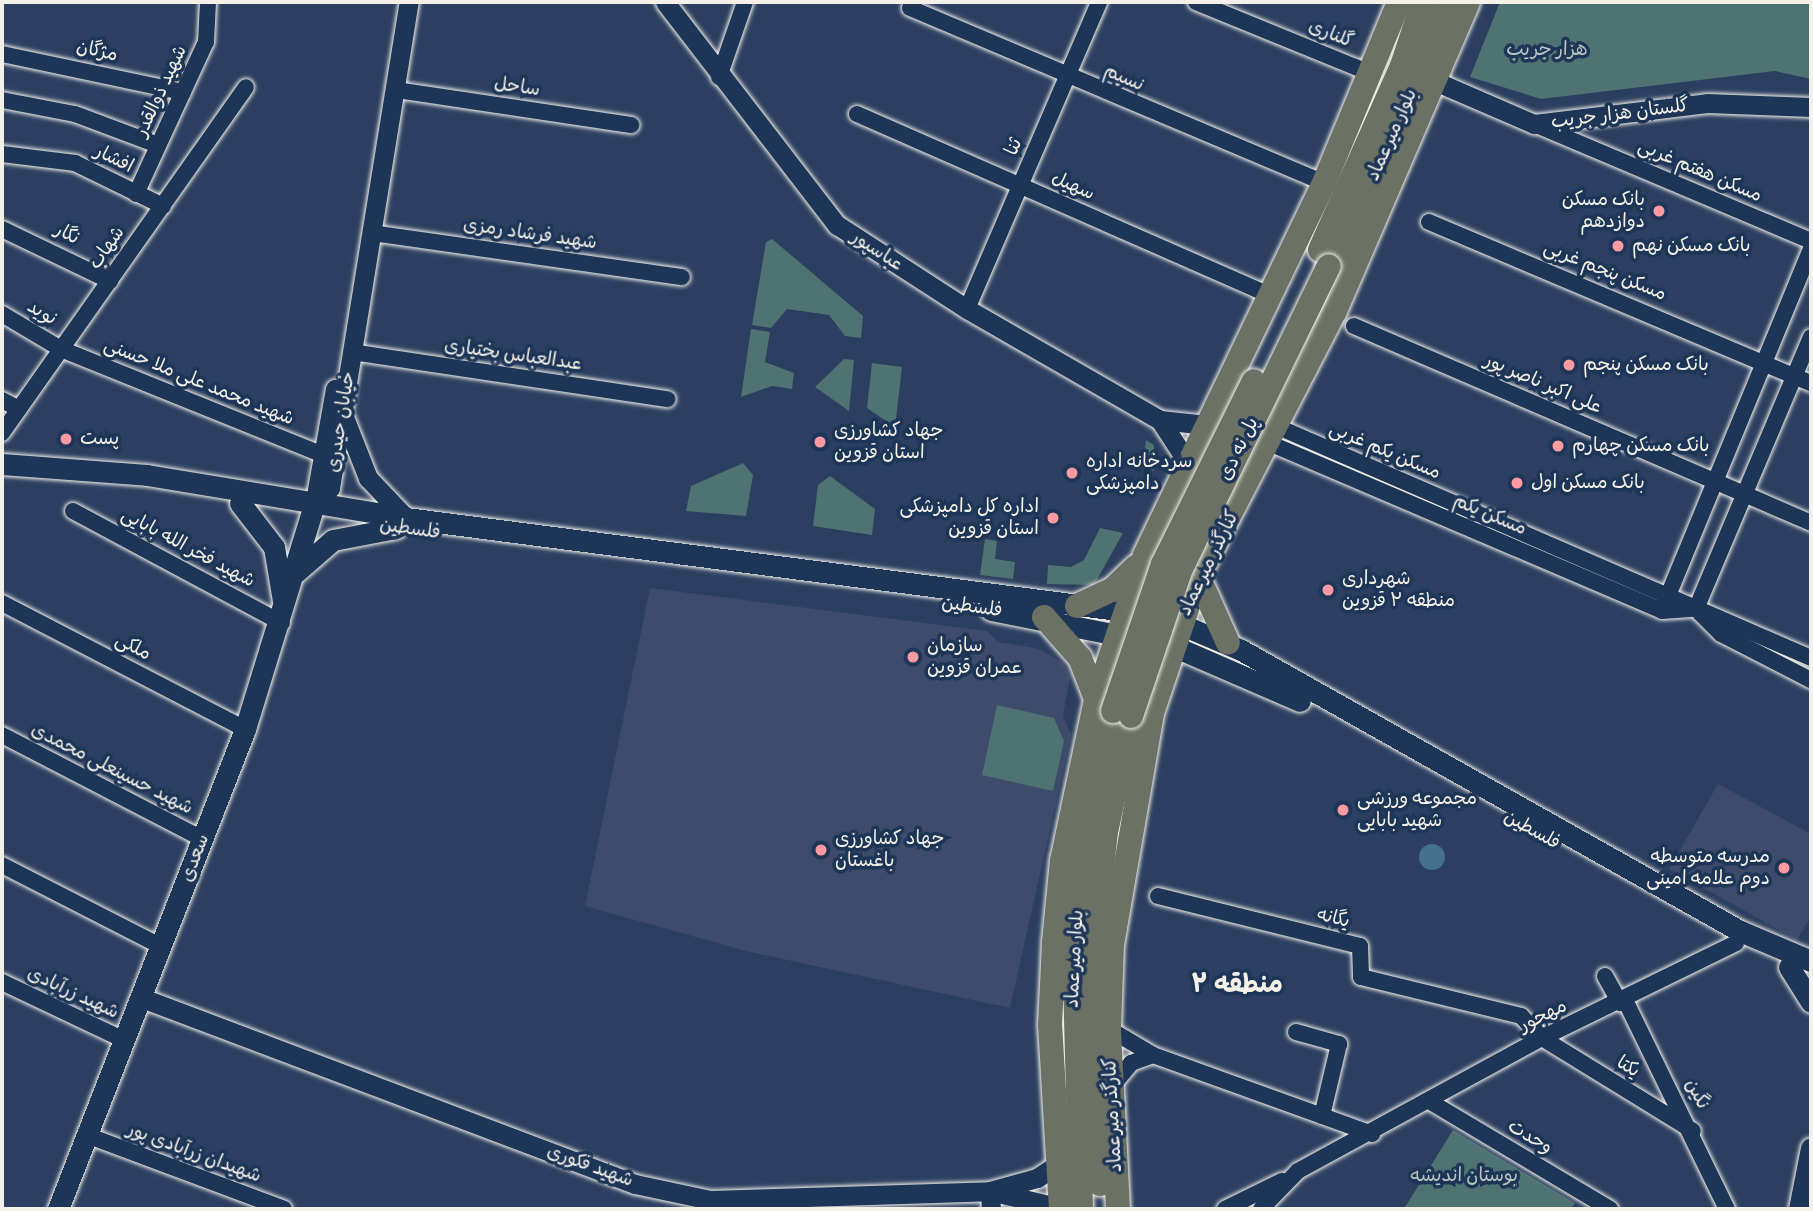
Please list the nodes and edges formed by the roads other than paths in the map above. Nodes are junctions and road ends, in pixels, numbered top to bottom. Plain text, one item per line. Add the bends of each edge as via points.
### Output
1 (400, 2) edge
2 (409, 2) edge
3 (745, 2) edge
4 (1098, 2) edge
5 (1196, 2) edge
6 (1399, 2) edge
7 (1423, 2) edge
8 (1448, 2) edge
9 (1468, 2) edge
10 (204, 3) edge
11 (671, 5) edge
12 (910, 8) dead end
13 (2, 54) edge
14 (1373, 74) junction
15 (1067, 76) junction
16 (719, 77) junction
17 (1437, 82) junction
18 (246, 87) dead end
19 (397, 90) junction
20 (183, 92) junction
21 (2, 100) edge
22 (1811, 107) edge
23 (857, 114) dead end
24 (1534, 124) junction
25 (631, 125) dead end
26 (158, 145) junction
27 (2, 154) edge
28 (1324, 183) junction
29 (1020, 185) junction
30 (136, 194) junction
31 (163, 206) junction
32 (1429, 222) dead end
33 (2, 229) edge
34 (372, 233) junction
35 (1811, 241) edge
36 (1811, 248) edge
37 (1320, 267) junction
38 (682, 277) dead end
39 (110, 281) junction
40 (1272, 296) junction
41 (967, 309) junction
42 (2, 314) edge
43 (1354, 326) dead end
44 (1811, 337) edge
45 (61, 349) junction
46 (352, 352) junction
47 (1765, 359) junction
48 (1795, 376) junction
49 (1811, 383) edge
50 (667, 399) dead end
51 (2, 400) edge
52 (19, 409) junction
53 (343, 416) junction
54 (1160, 420) junction
55 (1207, 425) junction
56 (2, 433) edge
57 (1274, 435) junction
58 (321, 454) junction
59 (1352, 460) junction
60 (1188, 463) junction
61 (2, 464) edge
62 (58, 470) junction
63 (1345, 476) junction
64 (1715, 480) junction
65 (1744, 495) junction
66 (240, 503) junction
67 (313, 508) junction
68 (74, 511) dead end
69 (401, 523) junction
70 (1811, 523) edge
71 (1145, 555) junction
72 (296, 572) junction
73 (1199, 576) junction
74 (1669, 594) junction
75 (2, 603) edge
76 (1077, 606) junction
77 (1696, 609) junction
78 (1661, 611) junction
79 (1044, 617) junction
80 (283, 619) junction
81 (1121, 622) junction
82 (1176, 635) junction
83 (1228, 643) junction
84 (1811, 658) edge
85 (1811, 680) edge
86 (1123, 710) junction
87 (245, 729) junction
88 (2, 735) edge
89 (203, 839) junction
90 (2, 865) edge
91 (1158, 895) dead end
92 (1738, 937) junction
93 (162, 947) junction
94 (1802, 960) edge
95 (1605, 976) dead end
96 (1811, 976) edge
97 (2, 982) edge
98 (142, 998) junction
99 (1622, 1002) junction
100 (1811, 1002) edge
101 (1109, 1029) junction
102 (1296, 1032) dead end
103 (1542, 1038) junction
104 (126, 1041) junction
105 (1153, 1055) junction
106 (1110, 1089) junction
107 (1429, 1101) junction
108 (1322, 1116) junction
109 (1693, 1132) junction
110 (1372, 1133) junction
111 (89, 1136) junction
112 (1811, 1148) edge
113 (1058, 1164) junction
114 (1291, 1178) junction
115 (990, 1200) edge
116 (708, 1205) edge
117 (58, 1209) edge
118 (284, 1209) edge
119 (1068, 1209) edge
120 (1102, 1209) edge
121 (1118, 1209) edge
122 (1225, 1209) edge
123 (1261, 1209) edge
124 (1610, 1209) edge
125 (1727, 1209) edge
126 (1799, 1209) edge

1 - 58 street, خیابان حیدری via 351,312
2 - 19 street, خیابان حیدری
3 - 16 street
4 - 15 street, ثنا
5 - 14 street, گلناری
6 - 14 main road, کنارگذر میرعماد
7 - 37 main road, بلوار میرعماد via 1402,66
8 - 37 main road, بلوار میرعماد
9 - 17 main road, کنارگذر میرعماد
10 - 20 street, شهید ذوالقدر via 206,43
11 - 16 street, عباسپور
12 - 15 street, نسیم
13 - 20 street, مژگان
14 - 28 main road, کنارگذر میرعماد
15 - 28 street, نسیم
15 - 29 street, ثنا
16 - 41 street, عباسپور via 837,225
17 - 24 street, گلستان هزار جریب
17 - 57 main road, کنارگذر میرعماد
18 - 31 street, شهاب
19 - 25 street, ساحل
19 - 34 street, خیابان حیدری
20 - 26 street, شهید ذوالقدر
21 - 26 street via 75,114
22 - 24 street, گلستان هزار جریب via 1772,100 1707,103
23 - 29 street, سهیل
24 - 35 street, مسکن هفتم غربی
26 - 30 street, شهید ذوالقدر
27 - 30 street, افشار via 75,163
28 - 40 main road, کنارگذر میرعماد
29 - 40 street, سهیل
29 - 41 street, ثنا
30 - 31 street, افشار
31 - 39 street, شهاب
32 - 47 street, مسکن پنجم غربی
33 - 39 street, نگار
34 - 38 street, شهید فرشاد رمزی
34 - 46 street, خیابان حیدری
36 - 47 street
37 - 86 main road, پل نه دی, bridge via 1180,571
39 - 45 street, شهاب
40 - 55 main road, کنارگذر میرعماد
41 - 54 street, عباسپور
42 - 45 street, نوید
43 - 64 street, علی اکبر ناصر پور
44 - 48 street
45 - 52 street, شهاب
45 - 58 street, شهید محمد علی ملا حسنی
46 - 50 street, عبدالعباس بختیاری
46 - 53 street, خیابان حیدری
47 - 48 street, مسکن پنجم غربی
47 - 64 street
48 - 49 street, مسکن پنجم غربی
48 - 65 street
51 - 52 street
52 - 56 street, شهاب
53 - 67 street, خیابان حیدری via 330,488
53 - 69 street via 368,478
54 - 55 street
54 - 60 street
55 - 60 main road, کنارگذر میرعماد
57 - 59 street, مسکن یکم غربی
57 - 63 street, مسکن یکم
57 - 73 main road, کنارگذر میرعماد
58 - 67 street, خیابان حیدری
59 - 63 street
59 - 74 street, مسکن یکم غربی
60 - 71 main road, کنارگذر میرعماد
61 - 62 main road, فلسطین
62 - 66 main road, فلسطین
62 - 67 main road, فلسطین via 124,472
63 - 78 street, مسکن یکم
64 - 65 street, علی اکبر ناصر پور
64 - 74 street
65 - 70 street, علی اکبر ناصر پور
65 - 77 street
66 - 67 main road, فلسطین
66 - 80 main road via 274,547
67 - 69 main road, فلسطین
67 - 72 main road, سعدی
68 - 80 street, شهید فخر الله بابایی
69 - 72 main road via 333,540
69 - 76 main road, فلسطین
69 - 79 main road, فلسطین
71 - 73 main road via 1149,579 1164,594
71 - 76 main road via 1112,590
71 - 81 main road, کنارگذر میرعماد
72 - 80 main road, سعدی
73 - 82 main road, کنارگذر میرعماد
73 - 83 main road
74 - 77 street, مسکن یکم غربی
74 - 78 street
75 - 87 street, ملکی
76 - 81 main road, فلسطین
77 - 78 street, مسکن یکم
77 - 84 street
77 - 85 street via 1721,634
79 - 81 main road, فلسطین
79 - 86 main road
80 - 87 main road, سعدی
81 - 82 main road, فلسطین
81 - 86 main road, کنارگذر میرعماد
82 - 83 main road, فلسطین
82 - 86 main road, کنارگذر میرعماد
82 - 92 main road, فلسطین
83 - 92 main road, فلسطین
86 - 101 main road, کنارگذر میرعماد via 1122,865
86 - 113 main road, کنارگذر میرعماد via 1062,861 1050,1025
86 - 119 main road, بلوار میرعماد via 1087,830 1074,943
86 - 120 main road, بلوار میرعماد via 1093,944 1092,1087
87 - 89 main road, سعدی
88 - 89 street, شهید حسینعلی محمدی
89 - 93 main road, سعدی
90 - 93 street
91 - 103 street, یگانه via 1360,946 1361,977 1521,1016
92 - 94 main road, فلسطین
92 - 99 street, مهجور
93 - 98 main road, سعدی
94 - 96 main road, فلسطین
94 - 100 main road
95 - 99 street, نگین
97 - 104 street, شهید زرآبادی
98 - 104 main road, سعدی
98 - 116 street, شهید فکوری via 635,1184
99 - 103 street, مهجور
99 - 109 street, نگین
101 - 105 street
101 - 106 main road, کنارگذر میرعماد
102 - 108 street via 1339,1044
103 - 107 street, مهجور
103 - 109 street, یکتا
104 - 111 main road, سعدی
105 - 106 street via 1125,1067
105 - 108 street
106 - 121 main road, کنارگذر میرعماد
107 - 110 street, مهجور
107 - 124 street, وحدت
108 - 110 street
109 - 125 street, نگین
110 - 114 street, مهجور
111 - 117 main road, سعدی
111 - 118 street, شهیدان زرآبادی پور
112 - 126 main road
113 - 115 street, شهید فکوری
113 - 119 main road, کنارگذر میرعماد
114 - 122 street
114 - 123 street, مهجور
115 - 116 street, شهید فکوری
115 - 119 street

